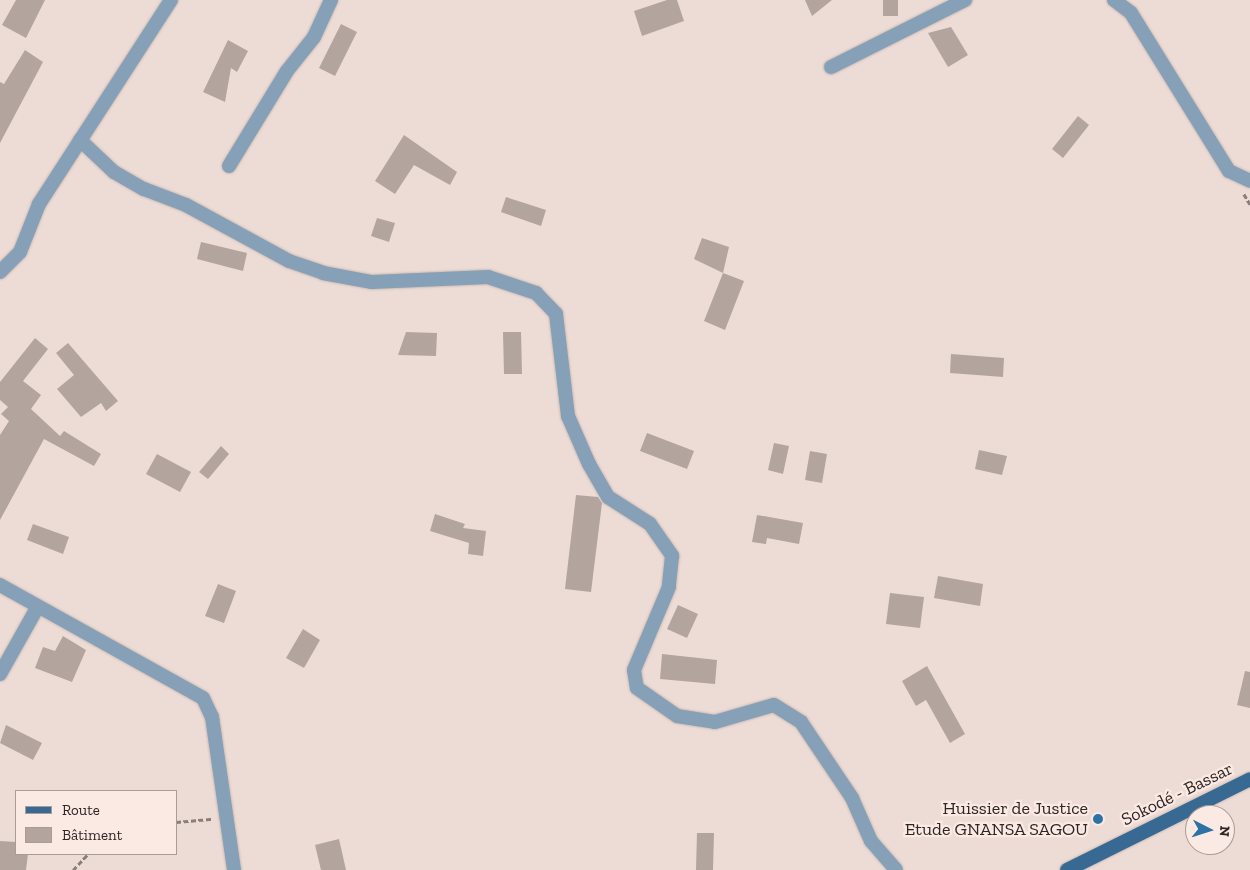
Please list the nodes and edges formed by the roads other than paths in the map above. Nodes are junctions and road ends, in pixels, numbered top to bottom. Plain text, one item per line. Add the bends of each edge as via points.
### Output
1 (172, 0) edge
2 (332, 0) edge
3 (965, 0) edge
4 (1114, 0) edge
5 (1123, 0) edge
6 (937, 5) edge
7 (1131, 13) junction
8 (830, 67) dead end
9 (80, 140) junction
10 (229, 166) dead end
11 (1250, 182) edge
12 (0, 272) edge
13 (0, 585) edge
14 (37, 608) junction
15 (0, 674) edge
16 (1250, 779) edge
17 (1085, 866) edge
18 (234, 870) edge
19 (896, 870) edge
20 (1067, 870) edge

1 - 9 street
2 - 10 street via 314,37 287,71
3 - 6 street
4 - 7 street
5 - 7 street
6 - 8 street
7 - 11 street via 1228,171
9 - 12 street via 30,220 20,252
9 - 19 street via 114,172 144,190 186,205 288,261 323,273 372,282 488,277 536,293 556,314 568,416 589,464 608,498 650,524 672,556 669,588 634,670 637,688 677,716 715,722 774,705 801,722 852,798 871,841
13 - 14 street
14 - 15 street
14 - 18 street via 204,698 212,717
16 - 17 main road, Sokodé - Bassar
17 - 20 main road, Sokodé - Bassar

